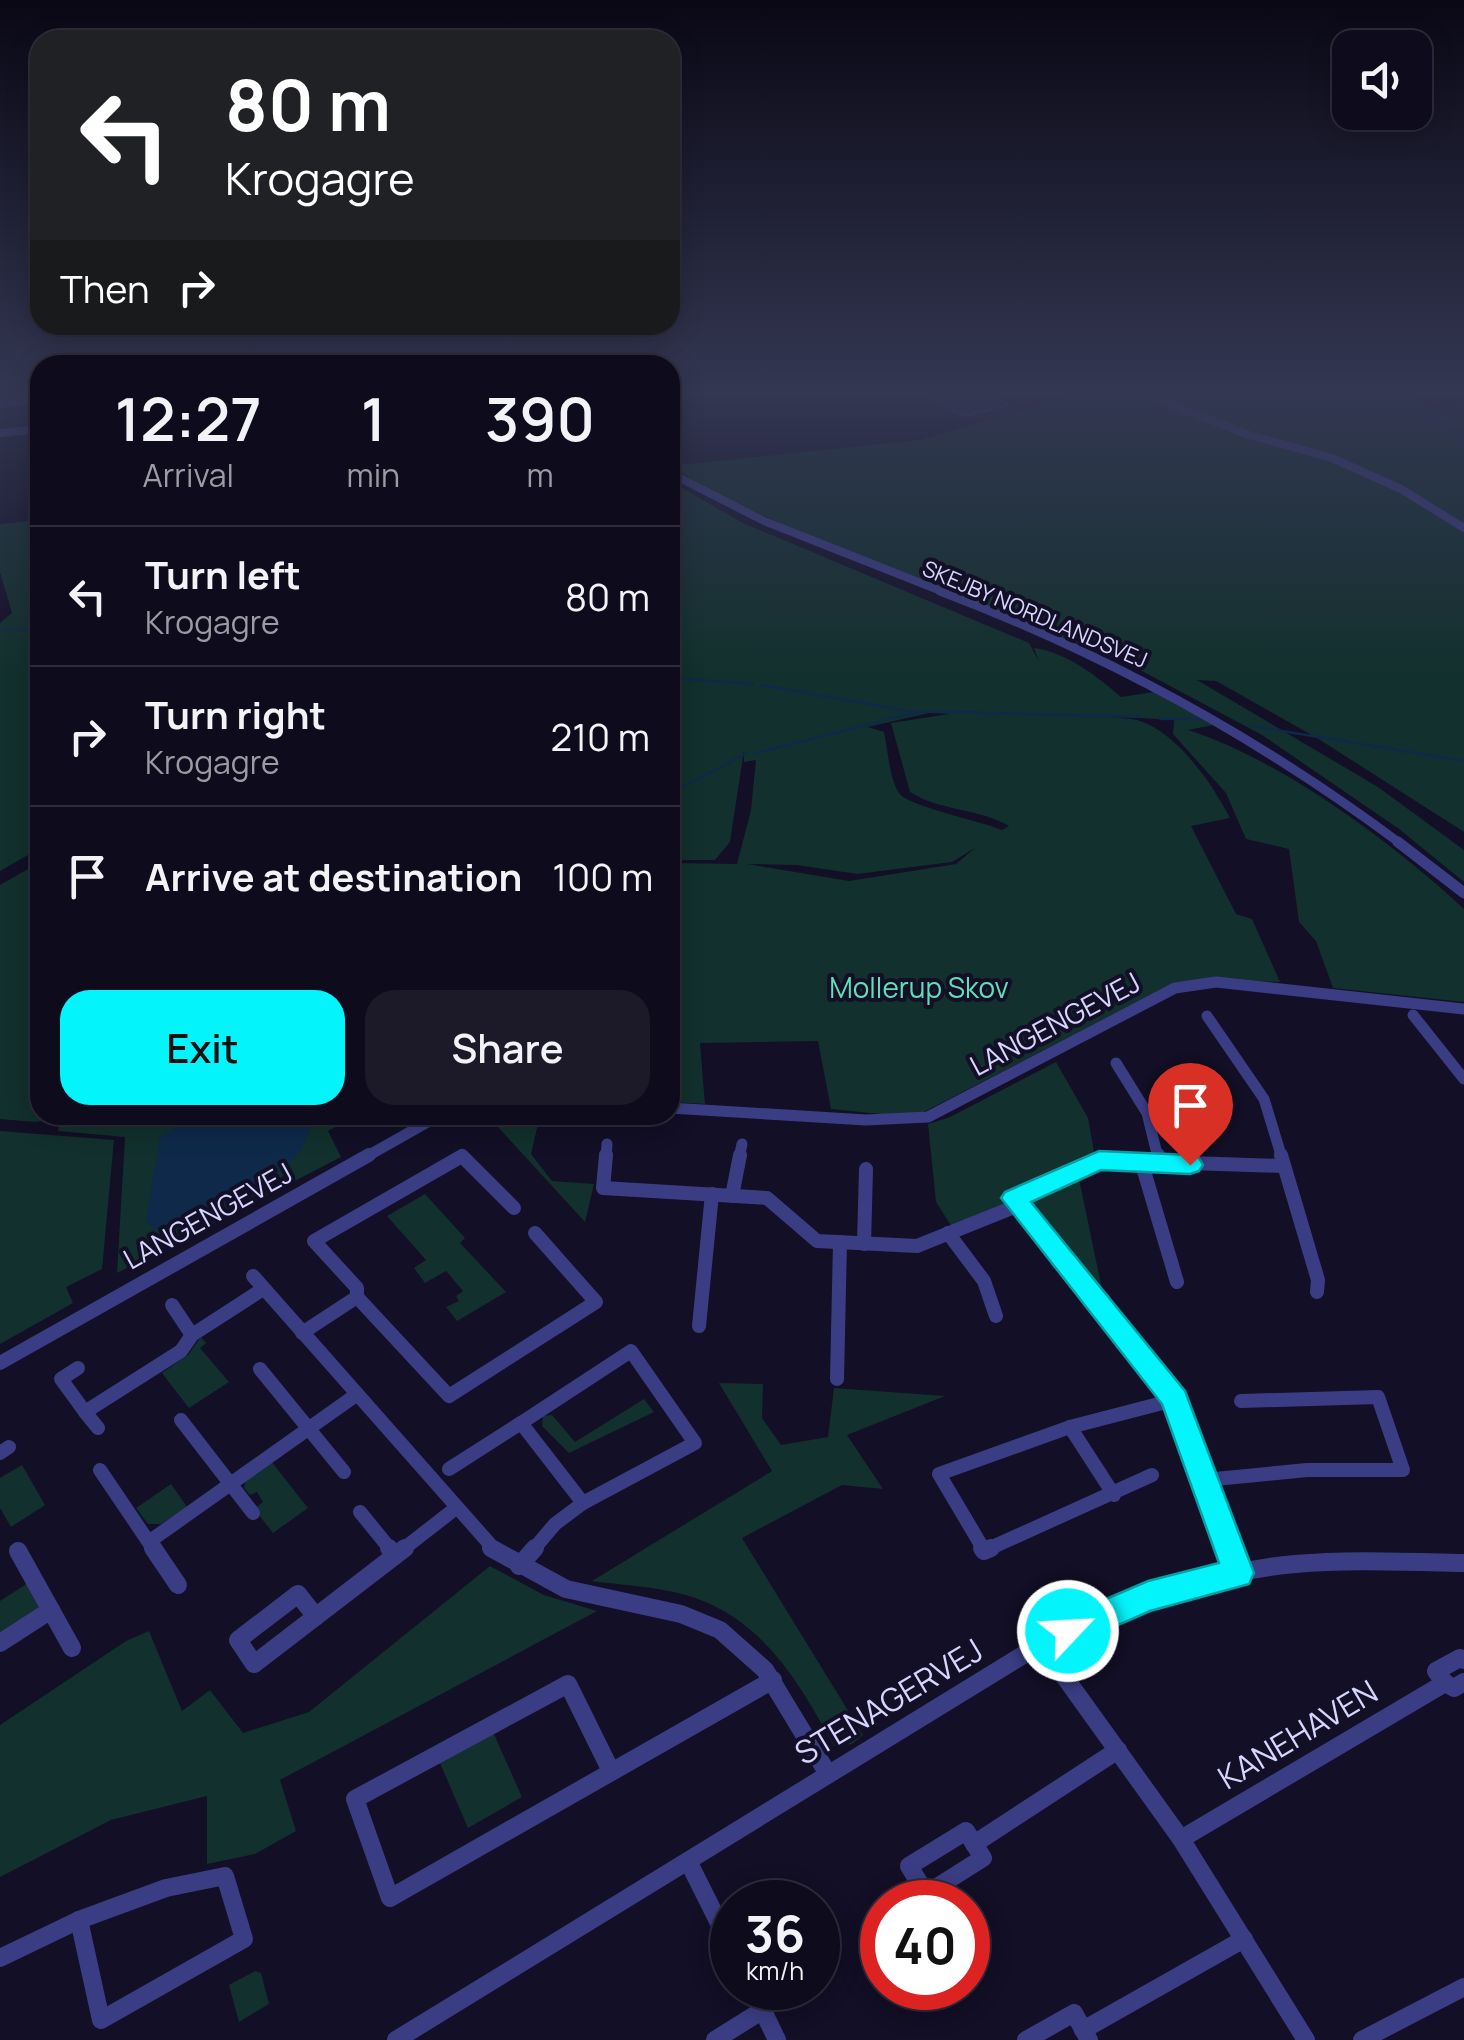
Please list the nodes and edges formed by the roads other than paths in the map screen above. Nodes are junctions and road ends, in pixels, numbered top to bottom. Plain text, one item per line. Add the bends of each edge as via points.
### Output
1 (698, 487) edge
2 (1395, 487) edge
3 (1464, 528) edge
4 (1464, 893) edge
5 (1464, 1009) edge
6 (1414, 1015) dead end
7 (1207, 1016) dead end
8 (1116, 1063) dead end
9 (1464, 1079) edge
10 (680, 1109) edge
11 (422, 1125) edge
12 (606, 1144) dead end
13 (742, 1144) dead end
14 (1141, 1161) junction
15 (1160, 1164) junction
16 (1283, 1166) junction
17 (866, 1170) dead end
18 (712, 1194) junction
19 (732, 1196) junction
20 (1019, 1204) junction
21 (514, 1208) dead end
22 (534, 1233) dead end
23 (948, 1233) junction
24 (840, 1242) junction
25 (864, 1244) junction
26 (1177, 1282) dead end
27 (1317, 1292) dead end
28 (357, 1296) junction
29 (172, 1305) dead end
30 (996, 1316) dead end
31 (699, 1326) dead end
32 (302, 1333) junction
33 (192, 1335) junction
34 (0, 1363) edge
35 (78, 1368) dead end
36 (260, 1369) dead end
37 (837, 1379) dead end
38 (356, 1395) junction
39 (1174, 1400) junction
40 (1242, 1401) dead end
41 (85, 1412) junction
42 (180, 1420) dead end
43 (521, 1423) junction
44 (1070, 1427) junction
45 (98, 1428) dead end
46 (308, 1428) junction
47 (449, 1469) dead end
48 (100, 1470) dead end
49 (344, 1472) dead end
50 (1152, 1475) dead end
51 (1206, 1480) junction
52 (230, 1484) junction
53 (1114, 1495) junction
54 (583, 1503) junction
55 (456, 1508) junction
56 (360, 1512) dead end
57 (252, 1513) dead end
58 (150, 1542) junction
59 (18, 1551) dead end
60 (396, 1556) junction
61 (1464, 1563) edge
62 (519, 1566) junction
63 (1238, 1573) junction
64 (178, 1585) dead end
65 (51, 1610) junction
66 (316, 1617) junction
67 (0, 1644) edge
68 (1042, 1644) junction
69 (72, 1648) dead end
70 (1464, 1660) edge
71 (773, 1680) junction
72 (1464, 1682) edge
73 (1445, 1683) junction
74 (1118, 1750) junction
75 (612, 1771) junction
76 (828, 1774) junction
77 (1181, 1839) junction
78 (974, 1844) dead end
79 (688, 1860) junction
80 (710, 1904) edge
81 (80, 1918) junction
82 (1244, 1939) junction
83 (0, 1958) edge
84 (1464, 1987) edge
85 (763, 2010) joint
86 (1086, 2035) edge
87 (396, 2040) edge
88 (715, 2040) edge
89 (777, 2040) edge
90 (1026, 2040) edge
91 (1306, 2040) edge
92 (1362, 2040) edge

1 - 4 street, SKEJBY NORDLANDSVEJ via 776,526 1024,623 1166,692 1334,794
2 - 3 street
5 - 10 street, LANGENGEVEJ via 1192,983 928,1117 866,1120
6 - 9 street
7 - 16 street via 1264,1098
8 - 15 street via 1147,1113
11 - 34 street, LANGENGEVEJ
12 - 18 street via 602,1188
13 - 19 street
14 - 15 street
14 - 20 street via 1099,1160 1014,1198
14 - 26 street
15 - 16 street
16 - 27 street
17 - 25 street
18 - 19 street
18 - 31 street
19 - 24 street via 767,1198 817,1241
20 - 23 street
20 - 39 street
21 - 28 street via 462,1156 314,1241
22 - 28 street via 596,1302 449,1396
23 - 25 street via 917,1246
23 - 30 street via 984,1281
24 - 25 street
24 - 37 street
28 - 32 street
29 - 33 street
32 - 33 street via 258,1282
32 - 38 street
33 - 41 street via 181,1350
35 - 41 street via 62,1380
36 - 46 street
38 - 46 street
38 - 55 street
39 - 44 street
39 - 51 street
40 - 51 street via 1378,1397 1403,1470
41 - 45 street
42 - 52 street
43 - 47 street
43 - 54 street
43 - 54 street via 632,1351 695,1443
44 - 53 street
44 - 53 street via 939,1474 984,1551
46 - 49 street
46 - 52 street
48 - 58 street
50 - 53 street
51 - 63 street
52 - 57 street
52 - 58 street
54 - 62 street via 554,1524
55 - 60 street
55 - 62 street via 490,1547
56 - 60 street
58 - 64 street
59 - 65 street
60 - 66 street
61 - 63 street, STENAGERVEJ via 1333,1562
62 - 71 street via 578,1593 715,1626
63 - 68 street, STENAGERVEJ via 1148,1596
65 - 67 street
65 - 69 street
66 - 66 street via 298,1594 238,1640 254,1664
68 - 74 street
68 - 76 street, STENAGERVEJ
70 - 73 street, KANEHAVEN via 1436,1672
71 - 75 street
71 - 76 street
72 - 73 street, KANEHAVEN via 1454,1688
73 - 77 street, KANEHAVEN
74 - 77 street
74 - 78 street
75 - 75 street via 390,1898 355,1798 568,1684
76 - 79 street, STENAGERVEJ
77 - 82 street
79 - 80 street
79 - 87 street, STENAGERVEJ
81 - 81 street via 119,1900 225,1876 244,1939 101,2020
81 - 83 street
82 - 86 street
82 - 91 street
84 - 92 street
85 - 88 street
85 - 89 street
86 - 90 street via 1074,2013

